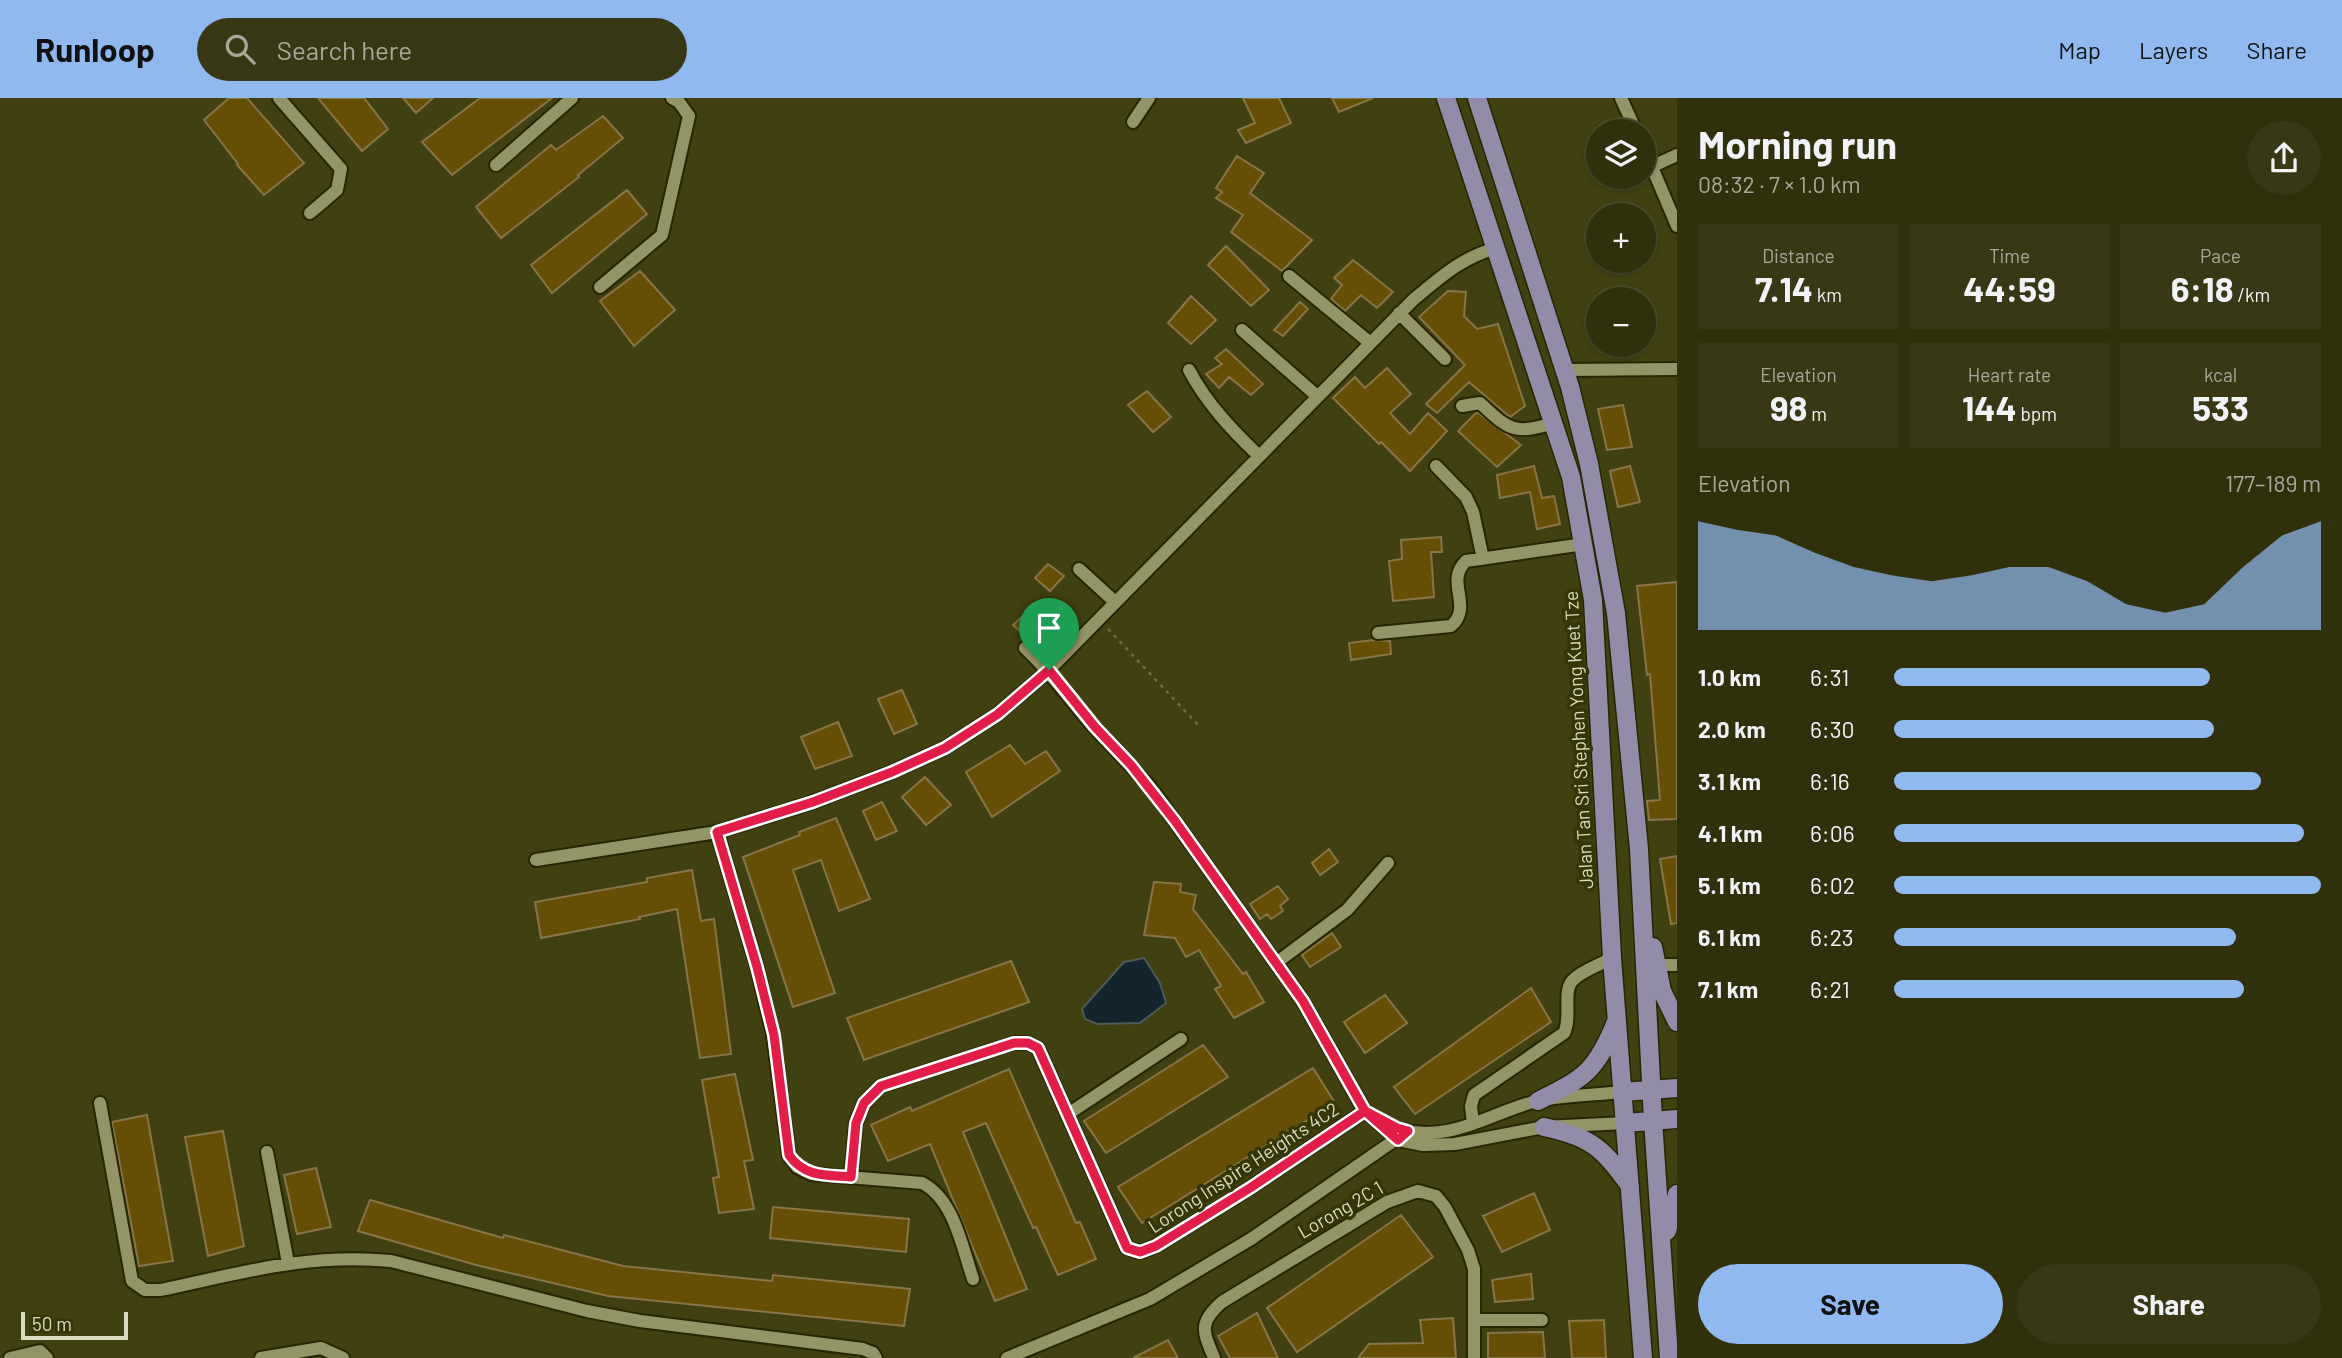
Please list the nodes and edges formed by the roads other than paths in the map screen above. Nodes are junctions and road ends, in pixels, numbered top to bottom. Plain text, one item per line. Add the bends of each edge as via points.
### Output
1 (279, 98) edge
2 (572, 98) edge
3 (672, 98) edge
4 (1149, 98) edge
5 (1446, 98) edge
6 (1477, 98) edge
7 (1621, 98) edge
8 (1631, 119) edge
9 (1133, 122) dead end
10 (1677, 155) edge
11 (496, 165) dead end
12 (1656, 165) edge
13 (1656, 174) edge
14 (310, 214) dead end
15 (1677, 226) edge
16 (1496, 248) junction
17 (1289, 276) dead end
18 (600, 287) dead end
19 (1399, 313) junction
20 (1242, 330) dead end
21 (1369, 342) junction
22 (1445, 359) dead end
23 (1677, 369) edge
24 (1189, 370) dead end
25 (1565, 370) junction
26 (1317, 396) junction
27 (1547, 401) junction
28 (1462, 406) dead end
29 (1554, 423) junction
30 (1259, 456) junction
31 (1436, 466) dead end
32 (1584, 544) junction
33 (1483, 559) junction
34 (1079, 569) dead end
35 (1115, 602) junction
36 (1378, 633) dead end
37 (1025, 648) dead end
38 (1049, 670) junction
39 (717, 832) junction
40 (536, 860) dead end
41 (1388, 863) dead end
42 (1643, 909) junction
43 (1612, 958) junction
44 (1276, 963) junction
45 (1658, 965) junction
46 (1677, 965) edge
47 (1617, 1019) junction
48 (1677, 1022) edge
49 (1181, 1039) dead end
50 (1677, 1088) edge
51 (1652, 1090) junction
52 (1623, 1092) junction
53 (1538, 1101) junction
54 (100, 1103) dead end
55 (1365, 1111) junction
56 (1068, 1114) junction
57 (1677, 1119) edge
58 (1653, 1120) junction
59 (1625, 1123) junction
60 (1473, 1124) junction
61 (1544, 1127) junction
62 (1403, 1136) junction
63 (267, 1152) dead end
64 (851, 1177) junction
65 (1630, 1186) junction
66 (1677, 1194) edge
67 (1662, 1252) junction
68 (288, 1263) junction
69 (973, 1279) dead end
70 (1474, 1320) junction
71 (1542, 1320) dead end
72 (1672, 1355) edge
73 (10, 1358) edge
74 (47, 1358) edge
75 (261, 1358) edge
76 (343, 1358) edge
77 (876, 1358) edge
78 (1007, 1358) edge
79 (1214, 1358) edge
80 (1474, 1358) edge
81 (1643, 1358) edge

1 - 14 street via 341,169 337,190
2 - 11 street
3 - 18 street via 689,116 663,234
4 - 9 street
5 - 16 main road, Jalan Tan Sri Stephen Yong Kuet Tze
6 - 25 main road
7 - 8 street
10 - 12 street
13 - 15 street
16 - 19 street via 1460,262
16 - 27 main road, Jalan Tan Sri Stephen Yong Kuet Tze
17 - 21 street
19 - 21 street
19 - 22 street
20 - 26 street
21 - 26 street
23 - 25 street
24 - 30 street via 1221,416
25 - 27 main road via 1550,385
25 - 42 main road via 1589,464 1616,613
26 - 30 street
27 - 29 main road, Jalan Tan Sri Stephen Yong Kuet Tze
28 - 29 street via 1480,403 1513,430
29 - 32 main road, Jalan Tan Sri Stephen Yong Kuet Tze via 1571,477
30 - 35 street
31 - 33 street via 1466,497
32 - 33 street
32 - 43 main road, Jalan Tan Sri Stephen Yong Kuet Tze via 1593,600
33 - 36 street via 1466,561 1460,567 1461,611 1451,626
34 - 35 street
35 - 38 street
37 - 38 street
38 - 39 street via 998,714 945,748 813,802
38 - 44 street via 1154,792
39 - 40 street
39 - 64 street via 774,1035 789,1155 797,1167 811,1174
41 - 44 street via 1347,909
42 - 45 main road
42 - 51 main road
43 - 47 main road, Jalan Tan Sri Stephen Yong Kuet Tze
43 - 60 street via 1571,981 1569,1025 1564,1033 1474,1095
44 - 55 street via 1303,1001
45 - 46 street
45 - 48 main road via 1662,991
47 - 52 main road, Jalan Tan Sri Stephen Yong Kuet Tze
47 - 53 main road via 1597,1062 1580,1079
49 - 56 street
50 - 51 main road
51 - 52 main road
51 - 58 main road
52 - 53 street
52 - 59 main road, Jalan Tan Sri Stephen Yong Kuet Tze
53 - 60 street
54 - 68 street via 132,1281 145,1290 161,1290
55 - 56 street, Lorong Inspire Heights 4C2 via 1250,1188 1140,1252 1127,1248
55 - 62 street
56 - 64 street via 1038,1048 1014,1043 881,1086 864,1103 856,1123
57 - 58 main road
58 - 59 main road
58 - 67 main road
59 - 61 street
59 - 65 main road, Jalan Tan Sri Stephen Yong Kuet Tze
60 - 62 street via 1452,1132
61 - 62 street via 1455,1144 1423,1144
61 - 65 main road via 1572,1133 1593,1144
62 - 78 street via 1251,1239 1150,1299
63 - 68 street
64 - 69 street via 922,1183 935,1189 948,1210
65 - 81 main road, Jalan Tan Sri Stephen Yong Kuet Tze
66 - 67 main road
67 - 72 main road
68 - 77 street via 391,1261 587,1311 863,1349
70 - 71 street
70 - 79 street, Lorong 2C 1 via 1474,1269 1468,1250 1436,1196 1418,1191 1387,1202 1222,1302 1208,1314 1203,1331
70 - 80 street, Lorong 2C 1
73 - 74 street via 40,1351
75 - 76 street via 321,1348

